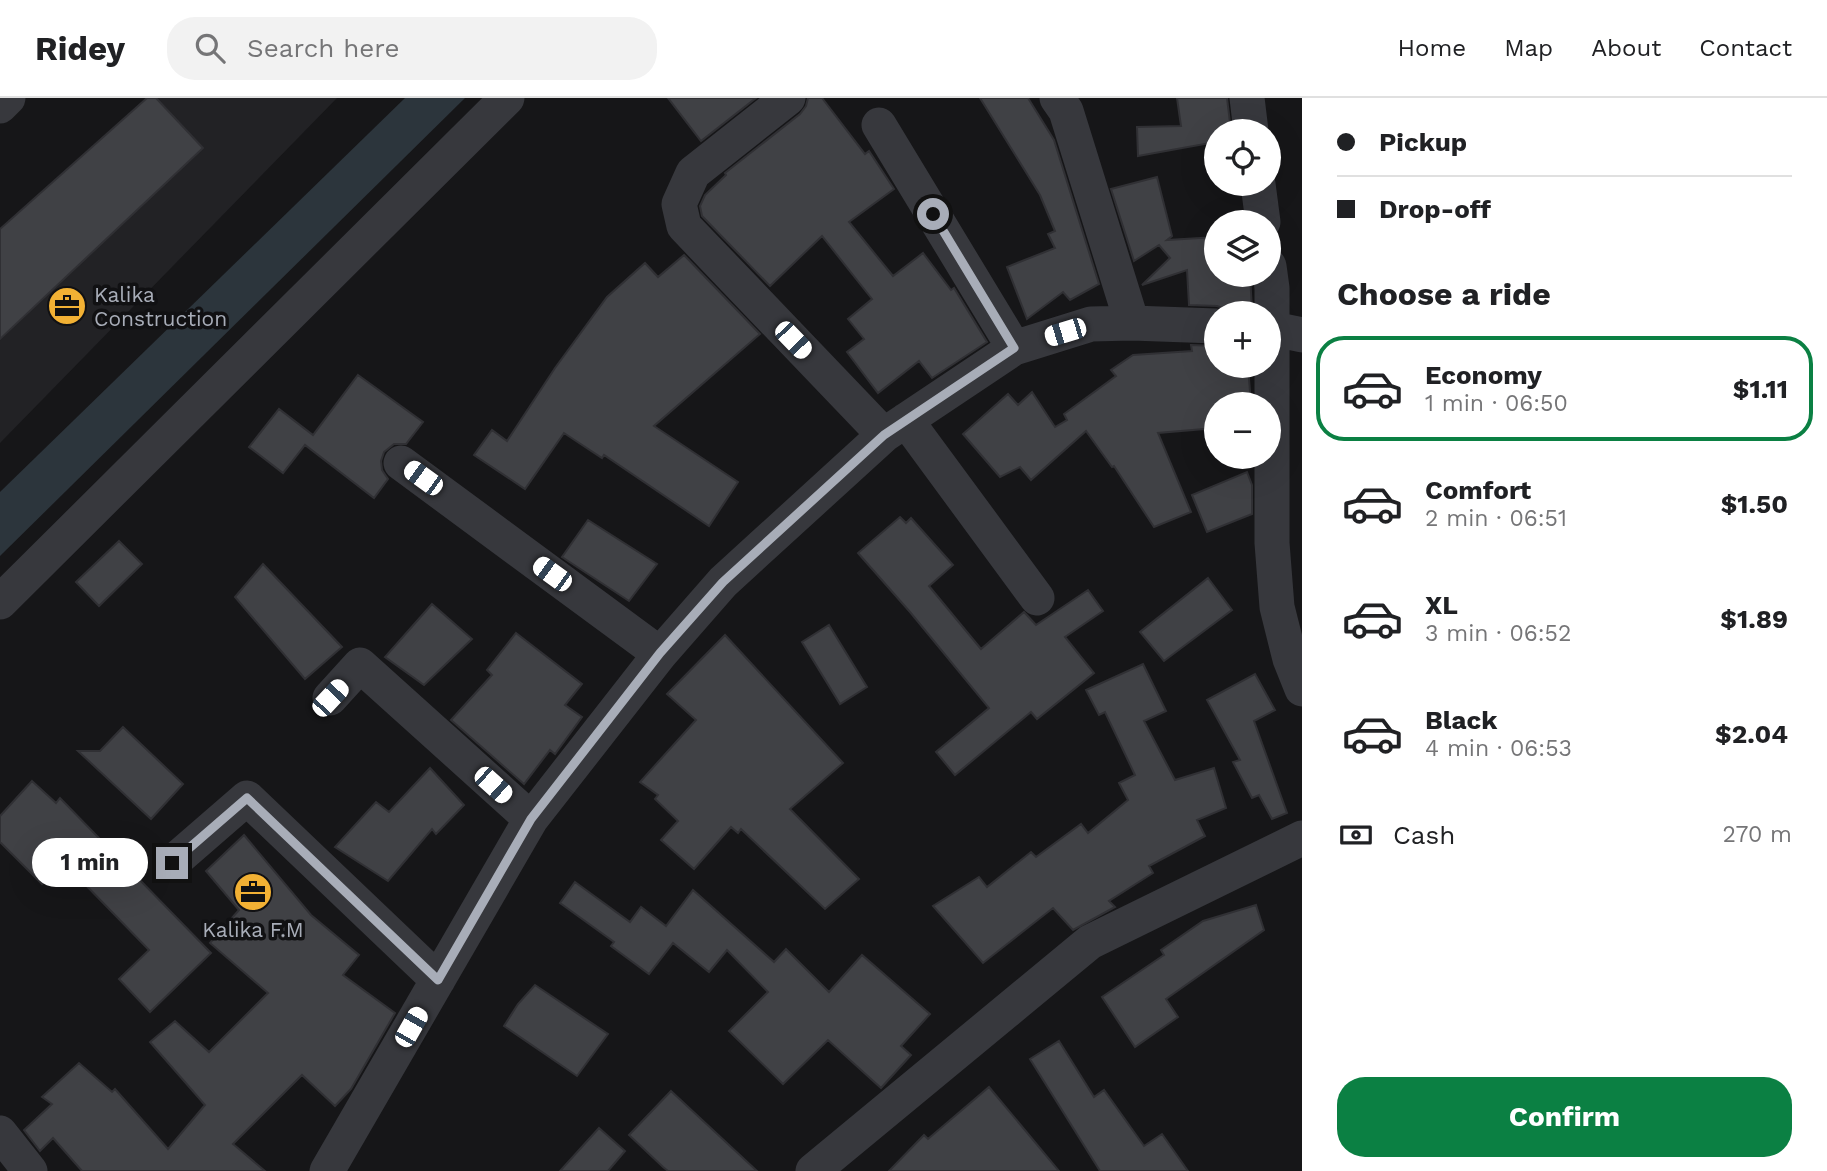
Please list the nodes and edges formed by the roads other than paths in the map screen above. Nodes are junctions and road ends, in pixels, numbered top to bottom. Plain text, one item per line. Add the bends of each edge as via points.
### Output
1 (8, 98) edge
2 (507, 98) edge
3 (788, 98) edge
4 (1057, 98) edge
5 (1247, 98) edge
6 (0, 106) edge
7 (1250, 119) edge
8 (880, 125) dead end
9 (1132, 323) junction
10 (1204, 326) edge
11 (1014, 348) junction
12 (1279, 378) edge
13 (895, 427) junction
14 (401, 463) dead end
15 (1037, 598) dead end
16 (0, 602) edge
17 (660, 653) junction
18 (1302, 689) edge
19 (330, 698) dead end
20 (531, 819) junction
21 (1302, 838) edge
22 (172, 863) dead end
23 (438, 980) junction
24 (0, 1133) edge
25 (30, 1171) edge
26 (327, 1171) edge
27 (813, 1171) edge

1 - 6 street
2 - 16 street
3 - 13 street via 693,173 679,204 684,226
4 - 9 street via 1066,111
5 - 7 street
8 - 11 street
9 - 10 street
9 - 11 street via 1091,324
11 - 13 street
12 - 18 street via 1272,543 1277,607
13 - 15 street
13 - 17 street via 723,582
14 - 17 street
17 - 20 street
19 - 20 street via 360,666
20 - 23 street
21 - 27 street via 1090,942
22 - 23 street via 247,798
23 - 26 street
24 - 25 street

